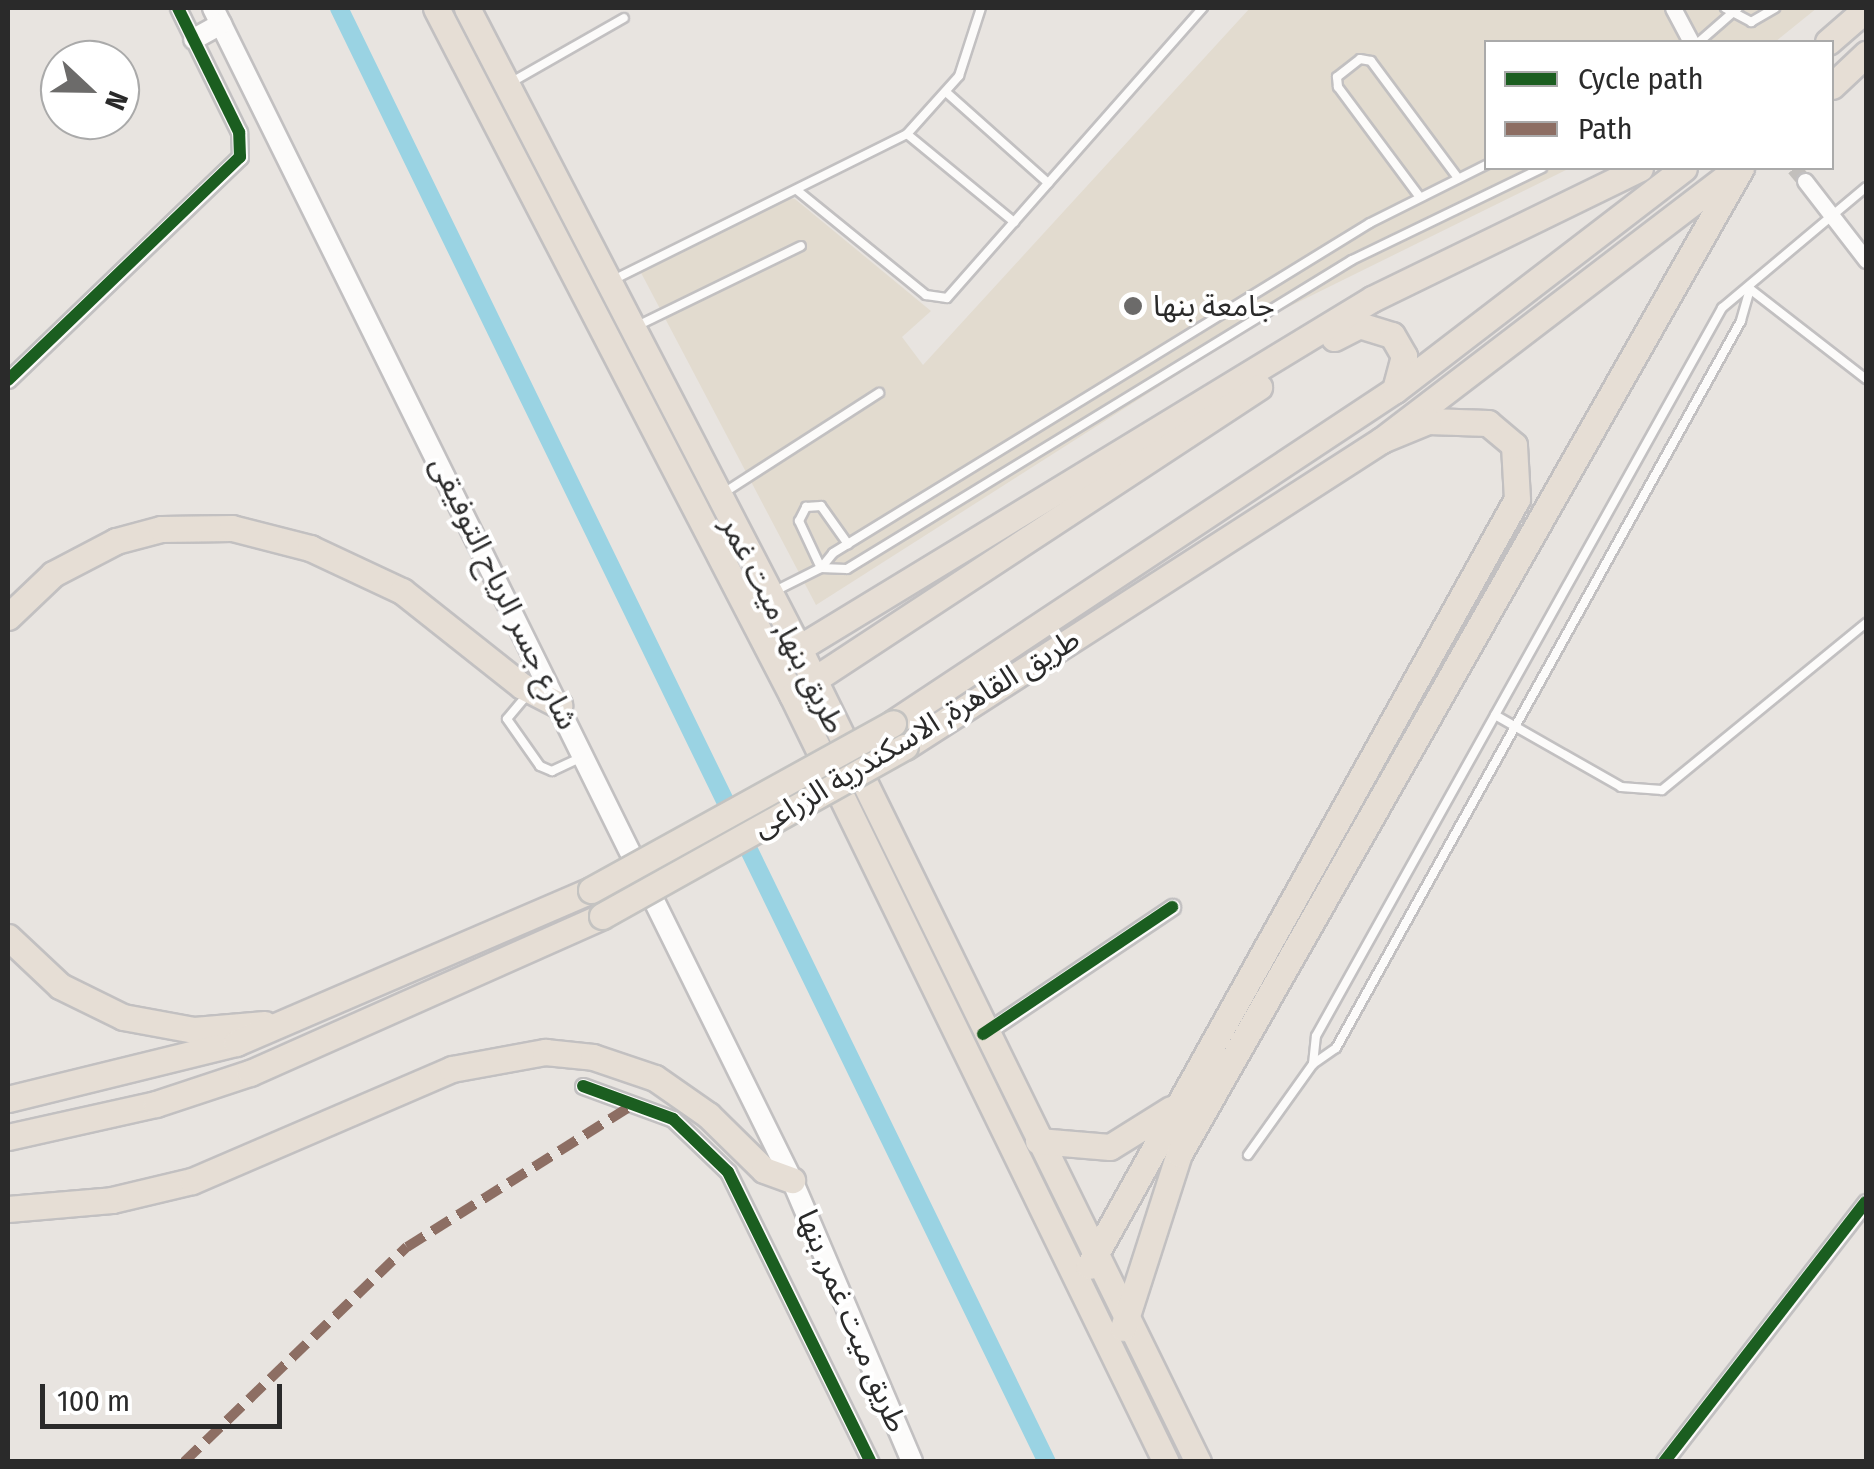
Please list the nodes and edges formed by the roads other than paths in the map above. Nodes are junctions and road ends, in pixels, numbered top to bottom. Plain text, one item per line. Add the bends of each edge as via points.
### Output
1 (178, 8) edge
2 (436, 8) edge
3 (467, 8) edge
4 (980, 8) edge
5 (1203, 8) edge
6 (1673, 8) edge
7 (1738, 8) edge
8 (1775, 8) edge
9 (1866, 9) edge
10 (1727, 11) edge
11 (217, 16) edge
12 (624, 18) dead end
13 (194, 40) junction
14 (1689, 40) edge
15 (1701, 40) edge
16 (1830, 40) edge
17 (1866, 54) edge
18 (1834, 84) edge
19 (505, 86) junction
20 (946, 92) junction
21 (907, 134) junction
22 (1484, 166) edge
23 (1538, 170) edge
24 (1636, 170) edge
25 (1681, 170) edge
26 (1737, 170) edge
27 (1739, 170) edge
28 (1458, 178) junction
29 (1805, 181) tunnel mouth
30 (1048, 183) junction
31 (1866, 187) edge
32 (798, 190) junction
33 (1419, 196) junction
34 (1834, 219) junction
35 (1014, 222) junction
36 (800, 246) dead end
37 (1866, 260) edge
38 (606, 284) junction
39 (1750, 289) junction
40 (1715, 320) junction
41 (629, 330) junction
42 (1735, 332) junction
43 (1866, 379) edge
44 (8, 380) edge
45 (1395, 390) junction
46 (878, 394) dead end
47 (1382, 440) junction
48 (717, 497) junction
49 (848, 544) junction
50 (822, 568) junction
51 (770, 594) junction
52 (746, 605) junction
53 (8, 617) edge
54 (1866, 623) edge
55 (861, 647) junction
56 (798, 649) junction
57 (775, 662) junction
58 (814, 679) junction
59 (546, 693) junction
60 (792, 695) junction
61 (1495, 714) junction
62 (1515, 726) junction
63 (838, 730) junction
64 (584, 756) junction
65 (1172, 906) dead end
66 (8, 938) edge
67 (295, 1021) junction
68 (983, 1034) junction
69 (1313, 1064) junction
70 (583, 1086) dead end
71 (1186, 1097) junction
72 (8, 1099) edge
73 (8, 1137) edge
74 (1038, 1141) junction
75 (1248, 1155) dead end
76 (792, 1180) junction
77 (1866, 1202) edge
78 (8, 1209) edge
79 (1096, 1254) junction
80 (1079, 1284) junction
81 (1128, 1324) junction
82 (1106, 1339) junction
83 (871, 1462) edge
84 (912, 1462) edge
85 (1166, 1462) edge
86 (1198, 1462) edge
87 (1664, 1462) edge

1 - 13 street
2 - 52 highway, طريق بنها, ميت غمر
3 - 19 highway, طريق بنها, ميت غمر
4 - 20 lane via 968,55
5 - 30 lane
6 - 14 street
7 - 10 lane
8 - 10 lane via 1751,22
9 - 16 highway
10 - 15 lane
11 - 13 main road
11 - 59 main road, شارع جسر الرياح التوفيقى
12 - 19 lane
13 - 44 street via 239,132 232,168
17 - 18 highway
19 - 38 highway, طريق بنها, ميت غمر
20 - 21 lane
20 - 30 lane
21 - 32 lane
21 - 35 lane
22 - 28 lane
23 - 50 lane via 1352,260 848,569
24 - 56 highway via 1372,299
25 - 45 highway, طريق القاهرة, الاسكندرية الزراعى
26 - 47 highway, طريق القاهرة, الاسكندرية الزراعى
27 - 81 highway via 1179,1154
28 - 33 lane
28 - 33 lane via 1371,61 1360,59 1337,77 1338,86
29 - 34 street
30 - 35 lane
31 - 34 lane
32 - 35 lane via 932,299 947,298
32 - 38 lane
33 - 49 lane
34 - 37 street
34 - 39 lane
36 - 41 lane
38 - 41 highway, طريق بنها, ميت غمر
39 - 40 lane
39 - 42 lane
39 - 43 lane
40 - 42 lane
40 - 61 lane
41 - 48 highway, طريق بنها, ميت غمر
42 - 62 lane
45 - 55 highway via 1404,368 1400,344 1382,328 1347,329
45 - 67 highway, طريق القاهرة, الاسكندرية الزراعى, bridge via 893,722 591,890
46 - 48 lane
47 - 71 highway via 1428,421 1488,423 1514,445 1516,499
47 - 73 highway, طريق القاهرة, الاسكندرية الزراعى, bridge via 905,746 602,916 250,1073 156,1104
48 - 51 highway, طريق بنها, ميت غمر
49 - 50 lane
49 - 50 lane via 828,511 806,507 798,522
50 - 51 lane
51 - 52 lane
51 - 56 highway, طريق بنها, ميت غمر
52 - 57 highway, طريق بنها, ميت غمر
53 - 59 highway via 53,574 116,541 173,528 232,528 310,548 402,591
54 - 62 lane via 1662,790 1620,788
55 - 58 highway
55 - 63 highway via 838,695
56 - 57 highway
56 - 58 highway, طريق بنها, ميت غمر
57 - 60 highway, طريق بنها, ميت غمر
58 - 60 highway
58 - 63 highway, طريق بنها, ميت غمر
59 - 64 main road, شارع جسر الرياح التوفيقى
59 - 64 lane via 506,718 540,766 557,770
60 - 80 highway, طريق بنها, ميت غمر
61 - 62 lane
61 - 69 lane via 1316,1036
62 - 69 lane via 1336,1048
63 - 68 highway, طريق بنها, ميت غمر
64 - 76 main road, شارع جسر الرياح التوفيقى
65 - 68 street
66 - 67 highway via 60,986 123,1017 194,1030
67 - 72 highway, طريق القاهرة, الاسكندرية الزراعى via 176,1063
68 - 74 highway, طريق بنها, ميت غمر
69 - 75 lane
70 - 83 street via 673,1119 728,1172
71 - 74 highway via 1110,1147
71 - 79 highway
74 - 79 highway, طريق بنها, ميت غمر
76 - 78 highway via 764,1170 708,1114 655,1078 604,1060 545,1052 452,1069 192,1180 112,1200
76 - 84 main road, طريق ميت غمر, بنها
77 - 87 street
79 - 80 highway
79 - 81 highway, طريق بنها, ميت غمر
80 - 82 highway, طريق بنها, ميت غمر
81 - 82 highway
81 - 86 highway, طريق بنها, ميت غمر
82 - 85 highway, طريق بنها, ميت غمر

